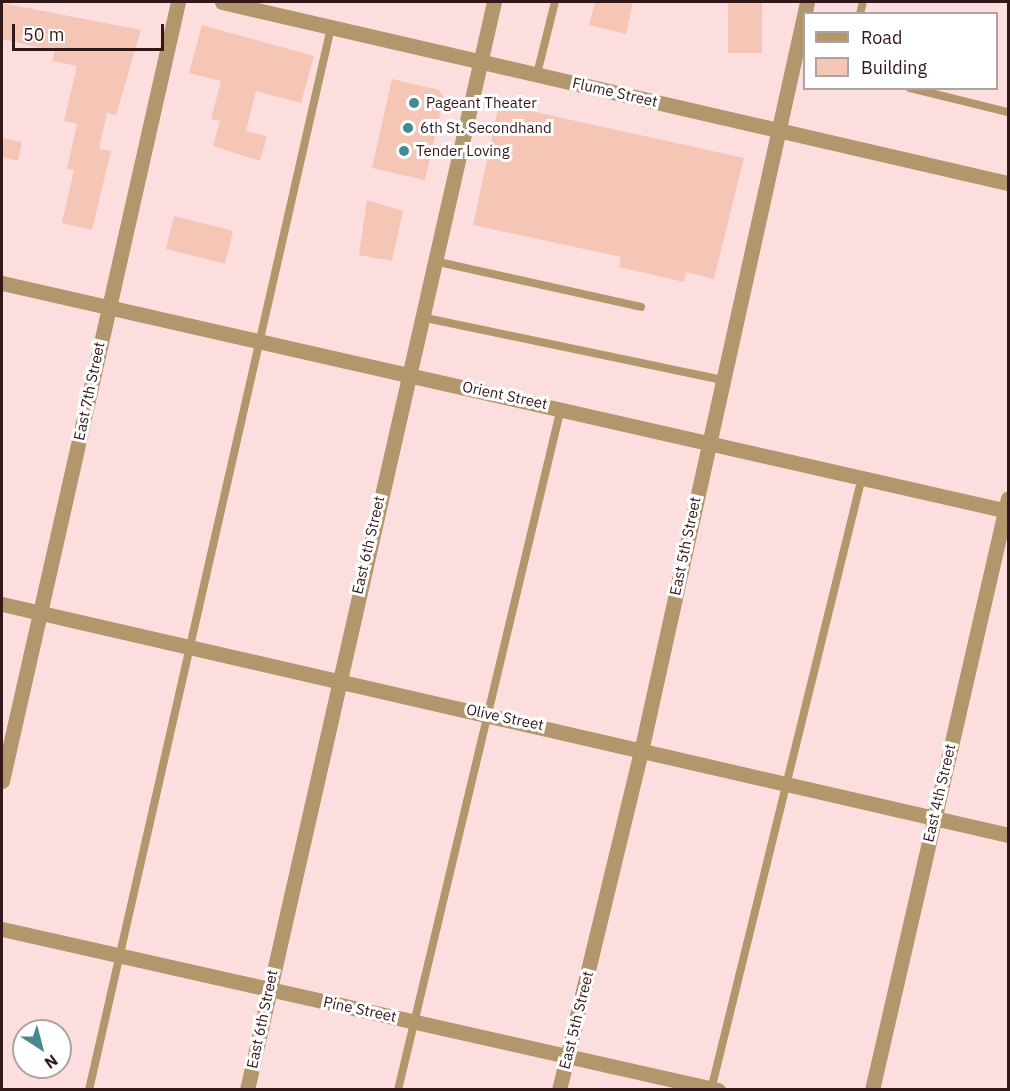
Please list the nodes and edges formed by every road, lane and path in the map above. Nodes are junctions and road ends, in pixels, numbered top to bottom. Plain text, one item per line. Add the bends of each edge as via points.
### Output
1 (178, 2) edge
2 (222, 2) edge
3 (494, 2) edge
4 (555, 2) edge
5 (803, 20) edge
6 (331, 27) junction
7 (481, 61) junction
8 (537, 74) junction
9 (918, 90) edge
10 (1008, 112) edge
11 (779, 129) junction
12 (1008, 183) edge
13 (434, 261) junction
14 (2, 283) edge
15 (641, 307) dead end
16 (107, 308) junction
17 (421, 317) junction
18 (256, 340) junction
19 (408, 374) junction
20 (722, 380) junction
21 (561, 407) junction
22 (708, 440) junction
23 (862, 476) junction
24 (1008, 506) edge
25 (2, 604) edge
26 (40, 612) junction
27 (187, 646) junction
28 (337, 680) junction
29 (489, 714) junction
30 (642, 747) junction
31 (2, 781) edge
32 (783, 782) junction
33 (933, 818) junction
34 (1008, 835) edge
35 (2, 929) edge
36 (122, 956) junction
37 (268, 989) junction
38 (413, 1021) junction
39 (568, 1054) junction
40 (89, 1089) edge
41 (247, 1089) edge
42 (398, 1089) edge
43 (559, 1089) edge
44 (713, 1089) edge
45 (872, 1089) edge

1 - 16 street, East 7th Street
2 - 6 street, Flume Street
3 - 7 street, East 6th Street
4 - 8 lane
5 - 11 street, East 5th Street
6 - 7 street, Flume Street
6 - 18 lane
7 - 8 street, Flume Street
7 - 13 street, East 6th Street
8 - 11 street, Flume Street
9 - 10 lane
11 - 12 street, Flume Street
11 - 20 street, East 5th Street
13 - 15 lane
13 - 17 street, East 6th Street
14 - 16 street, Orient Street
16 - 18 street, Orient Street
16 - 26 street, East 7th Street
17 - 19 street, East 6th Street
17 - 20 lane
18 - 19 street, Orient Street
18 - 27 lane
19 - 21 street, Orient Street
19 - 28 street, East 6th Street
20 - 22 street, East 5th Street
21 - 22 street, Orient Street
21 - 29 lane
22 - 23 street, Orient Street
22 - 30 street, East 5th Street
23 - 24 street, Orient Street
23 - 32 lane
24 - 33 street, East 4th Street
25 - 26 street, Olive Street
26 - 27 street, Olive Street
26 - 31 street, East 7th Street
27 - 28 street, Olive Street
27 - 36 lane
28 - 29 street, Olive Street
28 - 37 street, East 6th Street
29 - 30 street, Olive Street
29 - 38 lane
30 - 32 street, Olive Street
30 - 39 street, East 5th Street
32 - 33 street, Olive Street
32 - 44 lane
33 - 34 street, Olive Street
33 - 45 street, East 4th Street
35 - 36 street, Pine Street
36 - 37 street, Pine Street
36 - 40 lane
37 - 38 street, Pine Street
37 - 41 street, East 6th Street
38 - 39 street, Pine Street
38 - 42 lane
39 - 43 street, East 5th Street
39 - 44 street, Pine Street

